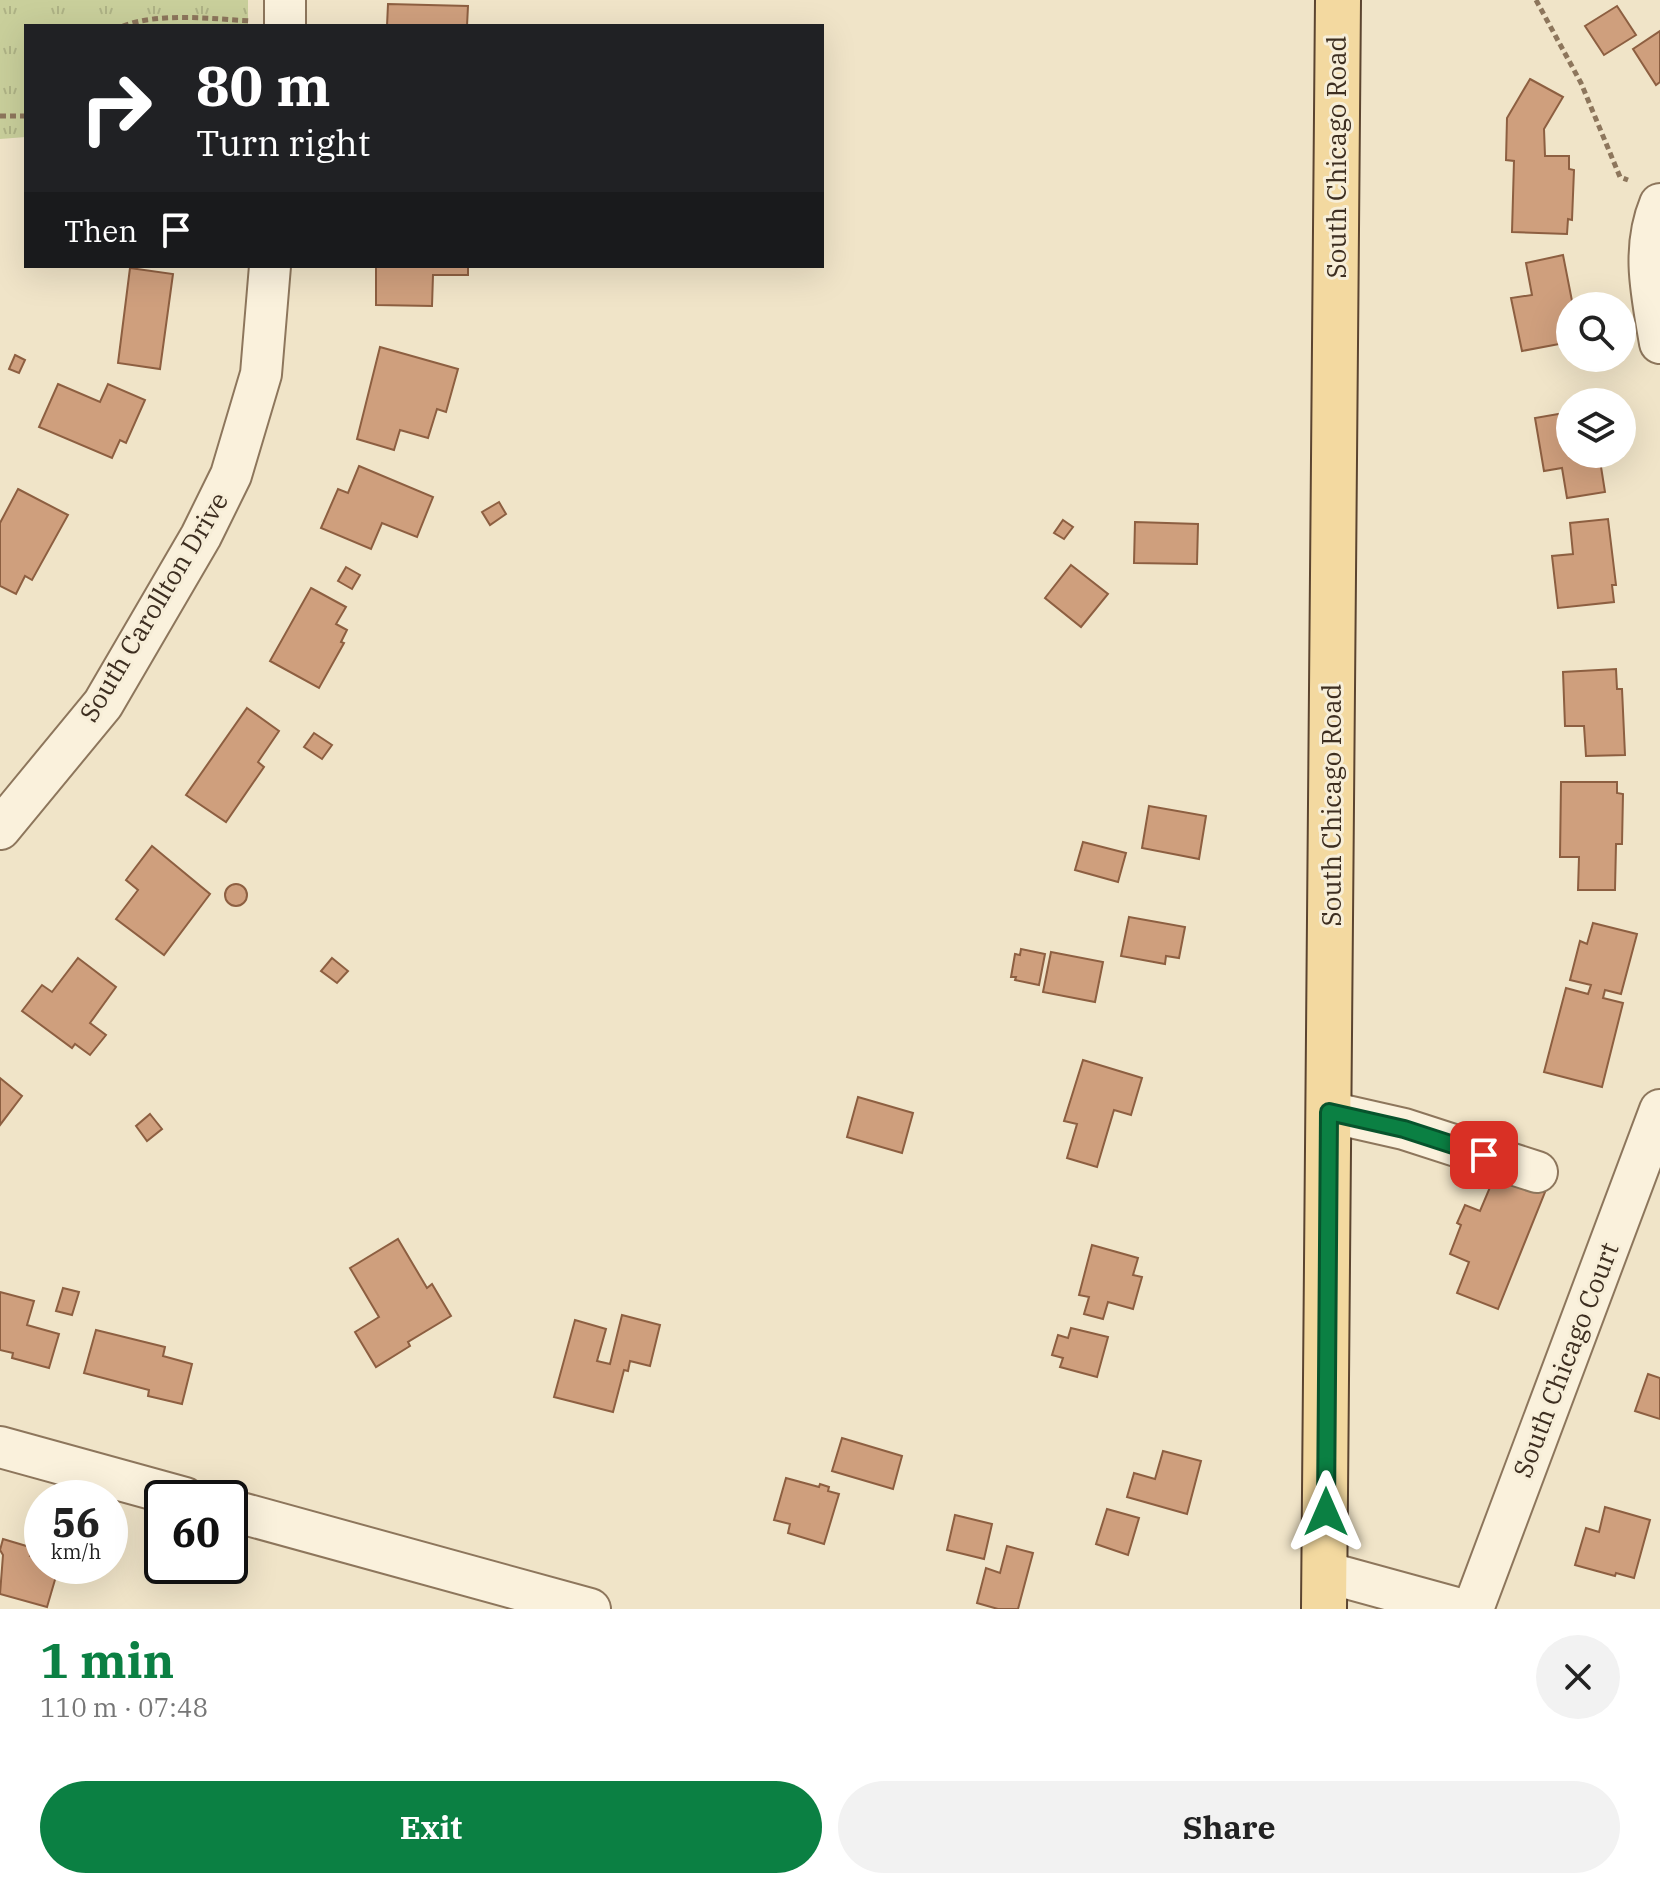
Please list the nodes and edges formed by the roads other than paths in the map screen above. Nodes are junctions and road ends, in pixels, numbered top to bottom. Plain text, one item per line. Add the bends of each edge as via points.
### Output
1 (1338, 0) edge
2 (1656, 212) edge
3 (270, 268) edge
4 (1660, 343) edge
5 (0, 829) edge
6 (1660, 1110) edge
7 (1329, 1112) junction
8 (1537, 1172) dead end
9 (0, 1447) edge
10 (144, 1487) edge
11 (248, 1515) edge
12 (1325, 1591) edge
13 (590, 1609) edge
14 (1460, 1609) edge
15 (1473, 1609) edge

1 - 7 main road, South Chicago Road
2 - 4 street via 1647,263
3 - 5 street, South Carollton Drive via 261,374 231,475 103,704
6 - 15 street, South Chicago Court
7 - 8 street via 1404,1129
7 - 12 main road, South Chicago Road
9 - 10 street
11 - 13 street
12 - 14 street

